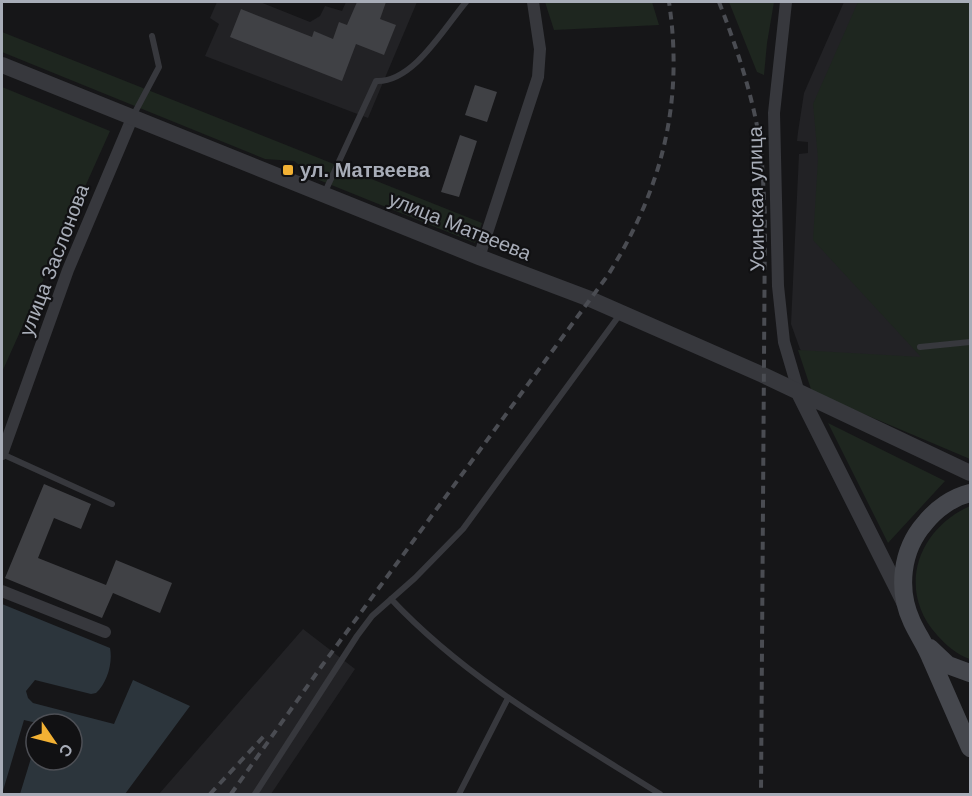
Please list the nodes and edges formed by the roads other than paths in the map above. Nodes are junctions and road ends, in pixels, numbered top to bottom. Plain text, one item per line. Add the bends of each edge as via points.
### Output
1 (466, 2) edge
2 (533, 2) edge
3 (786, 2) edge
4 (152, 36) dead end
5 (2, 65) edge
6 (133, 116) junction
7 (324, 195) junction
8 (479, 257) junction
9 (621, 313) junction
10 (970, 342) edge
11 (920, 347) dead end
12 (799, 393) junction
13 (2, 454) edge
14 (970, 473) edge
15 (970, 493) edge
16 (112, 504) dead end
17 (2, 591) edge
18 (391, 599) junction
19 (906, 606) junction
20 (105, 632) dead end
21 (924, 643) junction
22 (970, 673) edge
23 (508, 698) junction
24 (970, 748) edge
25 (255, 795) edge
26 (459, 795) edge
27 (660, 795) edge

1 - 7 lane via 411,68 392,80 376,81
2 - 8 street via 540,49 538,77
3 - 12 street, Усинская улица via 774,113 778,285 784,342
4 - 6 lane via 159,67
5 - 6 street, улица Матвеева
6 - 7 street, улица Матвеева
6 - 13 street, улица Заслонова via 68,270
7 - 8 street, улица Матвеева
8 - 9 street, улица Матвеева
9 - 12 street, улица Матвеева
9 - 18 lane via 463,529
10 - 11 lane
12 - 14 street, улица Матвеева
12 - 19 street
13 - 16 lane
15 - 19 main road via 947,503 919,530 904,567
17 - 20 street
18 - 23 lane via 440,647
18 - 25 lane via 357,636
19 - 21 main road
21 - 22 main road via 948,664
21 - 24 main road
23 - 26 lane
23 - 27 lane

